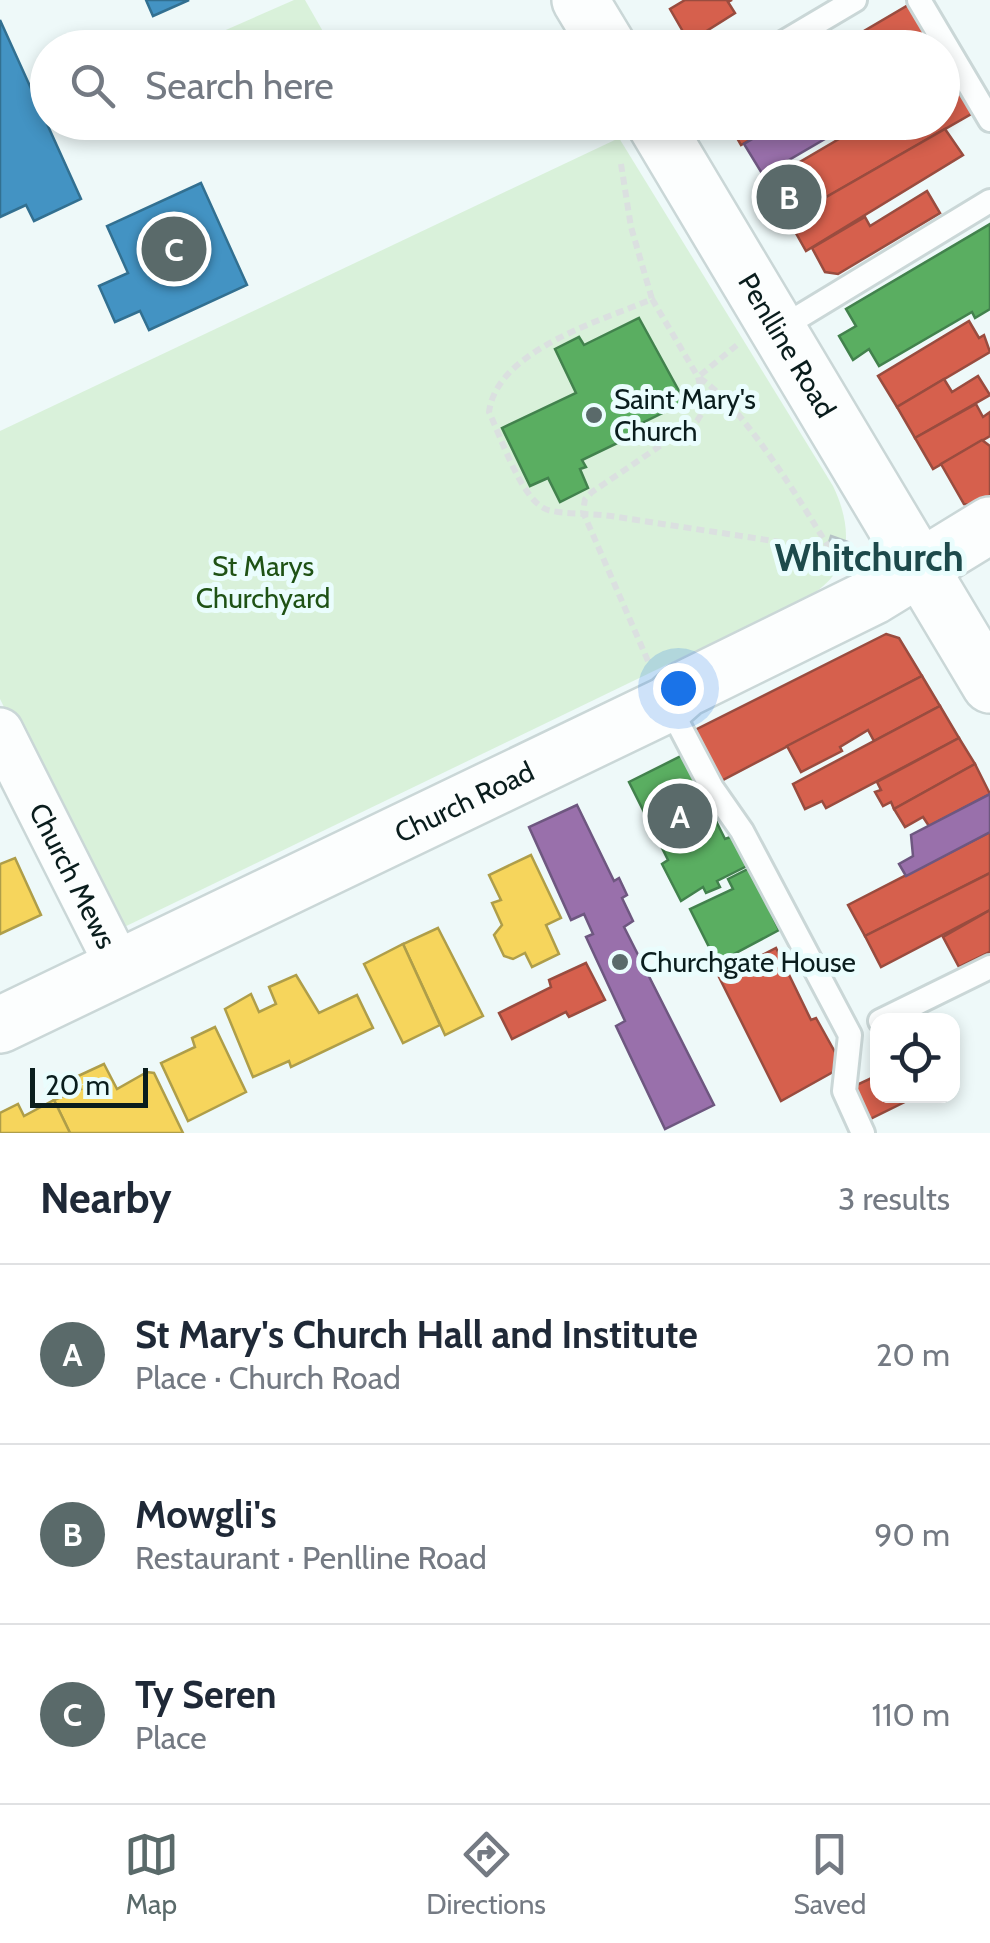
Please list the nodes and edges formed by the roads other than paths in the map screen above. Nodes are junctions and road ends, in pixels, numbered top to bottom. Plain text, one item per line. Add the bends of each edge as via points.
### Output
1 (580, 0) edge
2 (854, 0) edge
3 (919, 0) edge
4 (598, 30) edge
5 (804, 30) edge
6 (937, 30) edge
7 (960, 69) edge
8 (990, 120) edge
9 (640, 140) edge
10 (990, 201) edge
11 (762, 334) junction
12 (990, 524) edge
13 (919, 567) junction
14 (990, 685) edge
15 (660, 688) junction
16 (0, 731) edge
17 (990, 967) edge
18 (119, 968) junction
19 (895, 1013) edge
20 (0, 1025) edge
21 (870, 1025) edge
22 (850, 1035) junction
23 (863, 1133) edge

1 - 4 street
2 - 5 lane
3 - 6 lane
7 - 8 lane
9 - 11 street, Penlline Road
10 - 11 lane
11 - 13 street, Penlline Road
12 - 13 street, Church Road
13 - 14 street, Penlline Road
13 - 15 street, Church Road via 685,689
15 - 18 street, Church Road
15 - 22 lane
16 - 18 street, Church Mews
17 - 19 lane
18 - 20 street, Church Road
21 - 22 lane
22 - 23 lane via 844,1091

